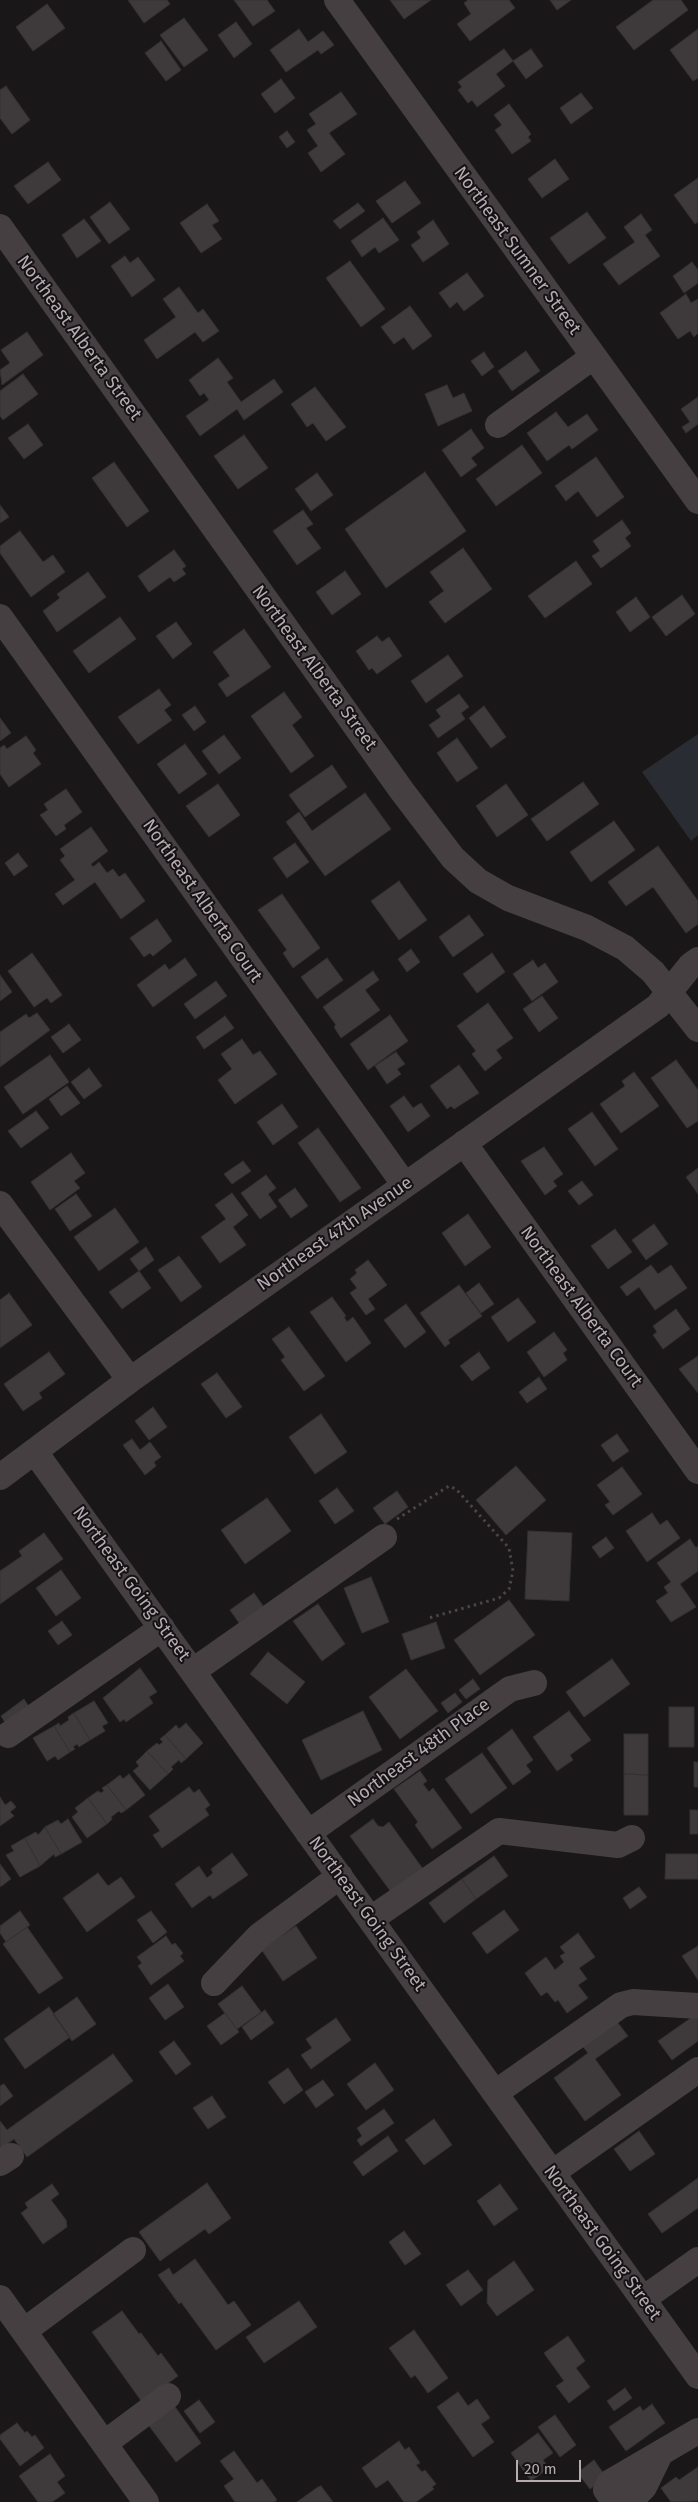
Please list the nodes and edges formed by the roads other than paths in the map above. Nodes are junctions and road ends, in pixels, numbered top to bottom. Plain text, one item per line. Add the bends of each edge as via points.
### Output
1 (337, 0) edge
2 (0, 228) edge
3 (593, 358) junction
4 (498, 425) dead end
5 (698, 501) edge
6 (0, 617) edge
7 (698, 960) edge
8 (670, 992) junction
9 (698, 1029) edge
10 (464, 1143) junction
11 (404, 1184) junction
12 (0, 1204) edge
13 (130, 1380) junction
14 (34, 1452) junction
15 (698, 1471) edge
16 (0, 1477) edge
17 (384, 1536) road end
18 (162, 1628) junction
19 (193, 1671) junction
20 (534, 1683) dead end
21 (8, 1735) dead end
22 (308, 1832) junction
23 (632, 1838) dead end
24 (340, 1876) junction
25 (371, 1919) junction
26 (214, 1983) dead end
27 (698, 2006) edge
28 (698, 2070) edge
29 (495, 2093) junction
30 (552, 2173) junction
31 (133, 2250) dead end
32 (698, 2260) edge
33 (643, 2299) junction
34 (1, 2302) edge
35 (24, 2331) junction
36 (698, 2376) edge
37 (168, 2396) dead end
38 (698, 2431) edge
39 (105, 2443) junction
40 (660, 2454) junction
41 (146, 2502) edge
42 (615, 2502) edge
43 (629, 2502) edge

1 - 3 street, Northeast Sumner Street
2 - 8 street, Northeast Alberta Street via 453,858 478,881 508,898 587,928 625,948
3 - 4 street
3 - 5 street, Northeast Sumner Street
6 - 11 street, Northeast Alberta Court
7 - 8 street, Northeast 47th Avenue via 691,964
8 - 9 street, Northeast Alberta Street
8 - 10 street, Northeast 47th Avenue via 658,1006
10 - 11 street, Northeast 47th Avenue
10 - 15 street, Northeast Alberta Court
11 - 13 street, Northeast 47th Avenue
12 - 13 street
13 - 14 street, Northeast 47th Avenue
14 - 16 street, Northeast 47th Avenue
14 - 18 street, Northeast Going Street
17 - 19 street
18 - 19 street, Northeast Going Street
18 - 21 street
19 - 22 street, Northeast Going Street
20 - 22 street, Northeast 48th Place via 510,1688
22 - 24 street, Northeast Going Street
23 - 25 street via 618,1845 499,1831
24 - 25 street, Northeast Going Street
24 - 26 street via 259,1936
25 - 29 street, Northeast Going Street
27 - 29 street via 633,2002 621,2005
28 - 30 street
29 - 30 street, Northeast Going Street
30 - 33 street, Northeast Going Street
31 - 35 street
32 - 33 street
33 - 36 street, Northeast Going Street
34 - 35 street
35 - 39 street
37 - 39 street
38 - 40 street
39 - 41 street
40 - 42 street via 609,2483 606,2490
40 - 43 street via 644,2487

